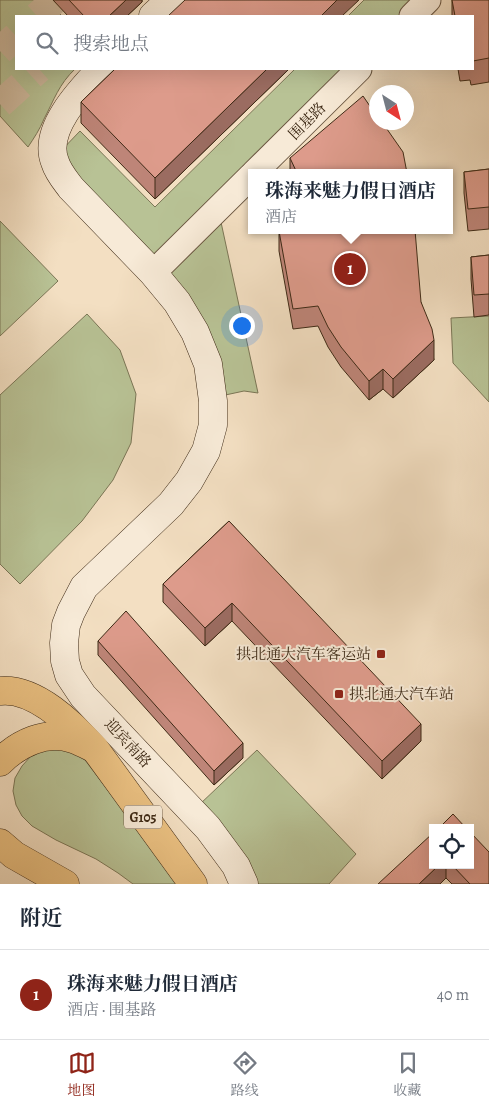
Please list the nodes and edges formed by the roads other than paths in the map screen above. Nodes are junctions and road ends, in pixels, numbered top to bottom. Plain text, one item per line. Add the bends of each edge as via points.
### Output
1 (170, 0) edge
2 (428, 0) edge
3 (154, 15) edge
4 (413, 15) edge
5 (100, 70) edge
6 (358, 70) edge
7 (258, 169) edge
8 (248, 179) edge
9 (153, 273) junction
10 (0, 691) edge
11 (94, 749) junction
12 (0, 762) edge
13 (0, 843) edge
14 (65, 884) edge
15 (193, 884) edge
16 (244, 884) edge

1 - 3 street
2 - 4 street
5 - 9 street, 迎宾南路 via 68,107 58,126 52,144 54,160 71,188
6 - 7 street, 围基路
8 - 9 street
9 - 16 street, 迎宾南路 via 177,302 195,332 208,364 213,401 212,425 206,451 171,504 84,587 66,625 65,661 69,675 83,696 208,828 236,866
10 - 11 highway, G105 via 14,691 40,702 66,720
11 - 12 highway via 63,736 45,736 19,747
11 - 15 highway, 迎宾南路 / G105
13 - 14 highway via 14,855

